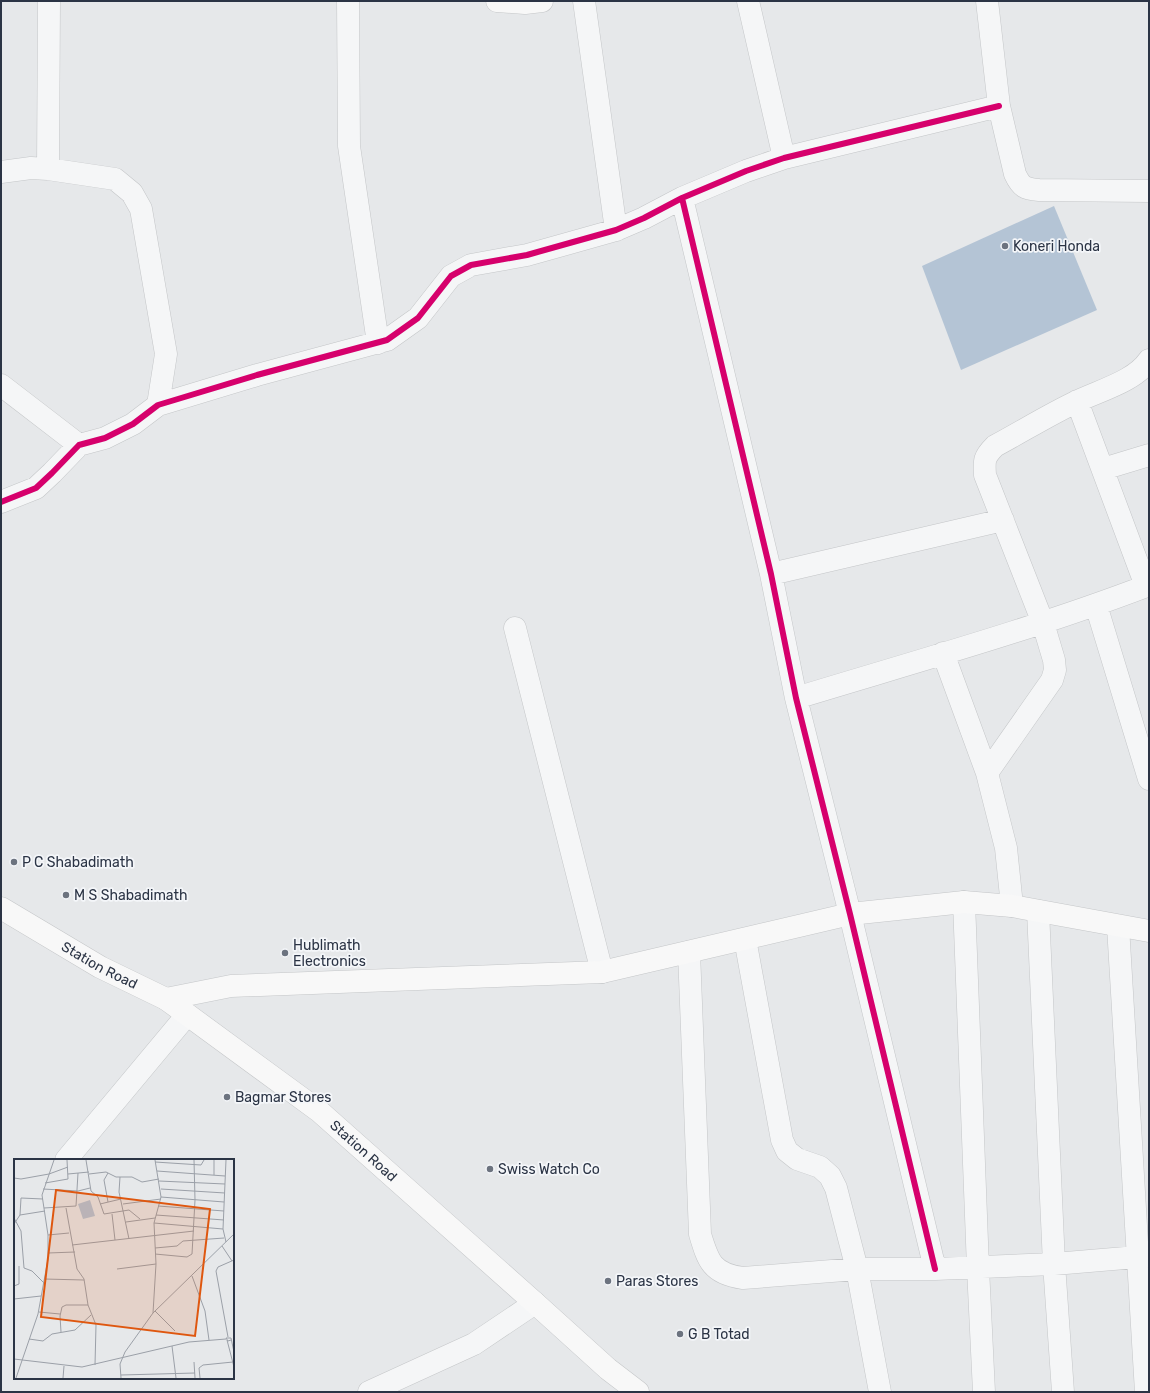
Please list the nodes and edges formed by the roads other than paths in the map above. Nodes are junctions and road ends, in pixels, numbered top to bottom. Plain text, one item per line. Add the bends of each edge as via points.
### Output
1 (49, 1) edge
2 (348, 1) edge
3 (497, 1) edge
4 (542, 1) edge
5 (584, 1) edge
6 (748, 1) edge
7 (987, 1) edge
8 (999, 106) junction
9 (784, 158) junction
10 (48, 169) junction
11 (1, 172) edge
12 (1149, 191) edge
13 (682, 198) junction
14 (616, 230) junction
15 (378, 343) junction
16 (1149, 360) edge
17 (1, 386) edge
18 (1078, 401) junction
19 (158, 404) junction
20 (79, 445) junction
21 (1149, 455) edge
22 (1102, 469) junction
23 (1, 502) edge
24 (1003, 520) junction
25 (771, 574) junction
26 (1148, 586) edge
27 (1096, 605) junction
28 (1043, 623) junction
29 (515, 628) dead end
30 (943, 653) junction
31 (796, 698) junction
32 (987, 773) junction
33 (1149, 779) edge
34 (964, 902) junction
35 (1012, 906) junction
36 (1, 908) edge
37 (1038, 911) junction
38 (850, 914) junction
39 (1118, 926) junction
40 (1149, 931) edge
41 (745, 939) junction
42 (689, 952) junction
43 (602, 972) junction
44 (166, 999) junction
45 (186, 1015) junction
46 (67, 1159) edge
47 (1144, 1256) edge
48 (1054, 1264) junction
49 (978, 1268) junction
50 (857, 1269) junction
51 (935, 1270) junction
52 (535, 1303) junction
53 (369, 1392) edge
54 (638, 1392) edge
55 (880, 1392) edge
56 (984, 1392) edge
57 (1063, 1392) edge
58 (1146, 1392) edge

1 - 10 street
2 - 15 street via 349,146
3 - 4 street
5 - 14 street
6 - 9 street
7 - 8 street
8 - 9 street
8 - 12 street via 1015,174 1019,183 1027,189
9 - 13 street
10 - 11 street via 31,168
10 - 19 street via 115,179 132,193 141,209 166,354
13 - 14 street
13 - 25 street
14 - 15 street via 527,254 471,265 451,276 418,318 388,340
15 - 19 street
16 - 18 street via 1144,368 1134,375
17 - 20 street
18 - 22 street
18 - 24 street via 995,446 987,454 985,475
19 - 20 street via 132,424 105,438
20 - 23 street via 36,488
21 - 22 street
22 - 26 street
24 - 25 street
24 - 28 street
25 - 31 street
26 - 27 street
27 - 28 street
27 - 33 street
28 - 30 street
28 - 32 street via 1054,660 1052,680
29 - 43 street
30 - 31 street
30 - 32 street
31 - 38 street
32 - 35 street via 1006,848
34 - 35 street
34 - 38 street
34 - 49 street
35 - 37 street
36 - 44 street, Station Road via 100,967
37 - 39 street
37 - 48 street
38 - 41 street
38 - 51 street
39 - 40 street
39 - 47 street
41 - 42 street
41 - 50 street via 782,1140 788,1151 797,1159 820,1167 830,1176 836,1188
42 - 43 street
42 - 50 street via 700,1234 707,1257 717,1269 729,1276 743,1278
43 - 44 street via 231,986
44 - 45 street, Station Road
45 - 46 street
45 - 52 street, Station Road via 319,1111
47 - 48 street
47 - 58 street
48 - 49 street
48 - 57 street
49 - 51 street
49 - 56 street
50 - 51 street
50 - 55 street
52 - 53 street via 474,1344
52 - 54 street, Station Road via 608,1370

